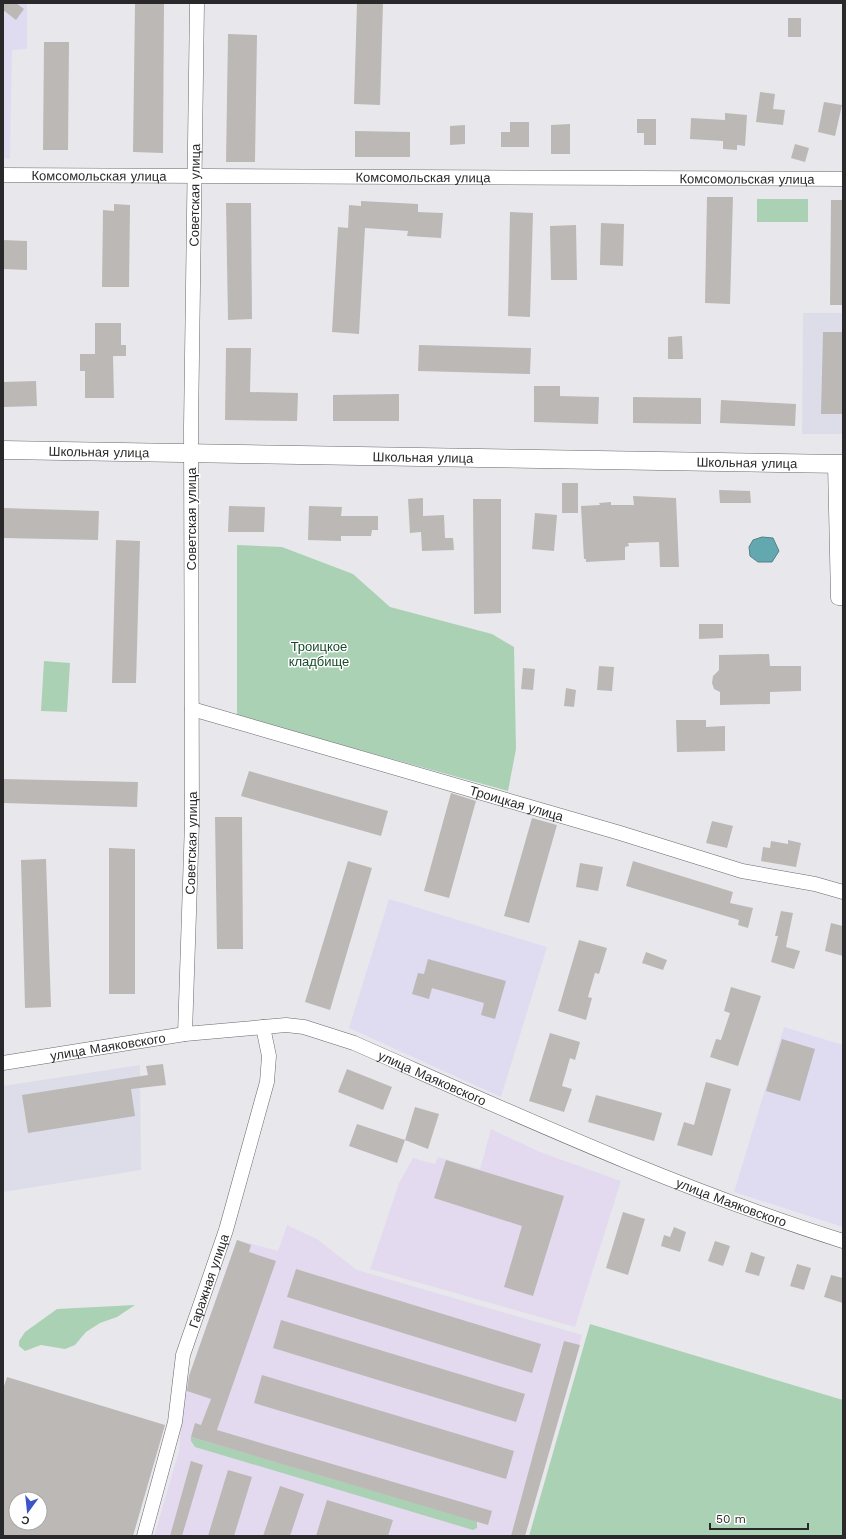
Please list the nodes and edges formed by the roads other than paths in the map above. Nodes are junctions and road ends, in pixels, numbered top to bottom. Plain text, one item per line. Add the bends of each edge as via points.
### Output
1 (197, 3) edge
2 (3, 175) edge
3 (194, 176) junction
4 (843, 179) edge
5 (3, 450) edge
6 (191, 454) junction
7 (839, 464) edge
8 (843, 598) edge
9 (192, 709) junction
10 (843, 892) edge
11 (264, 1027) junction
12 (185, 1034) junction
13 (3, 1063) edge
14 (843, 1241) edge
15 (144, 1536) edge

1 - 3 street, Советская улица
2 - 3 street, Комсомольская улица
3 - 4 street, Комсомольская улица
3 - 6 street, Советская улица
5 - 6 main road, Школьная улица
6 - 7 main road, Школьная улица
6 - 9 street, Советская улица
7 - 8 street via 838,598
9 - 10 street, Троицкая улица via 742,871 815,884
9 - 12 street, Советская улица via 192,822
11 - 12 street, улица Маяковского
11 - 14 street, улица Маяковского via 304,1027 334,1035 658,1175 754,1212
11 - 15 street, Гаражная улица via 270,1056 267,1082 226,1230 183,1355 175,1422
12 - 13 street, улица Маяковского

